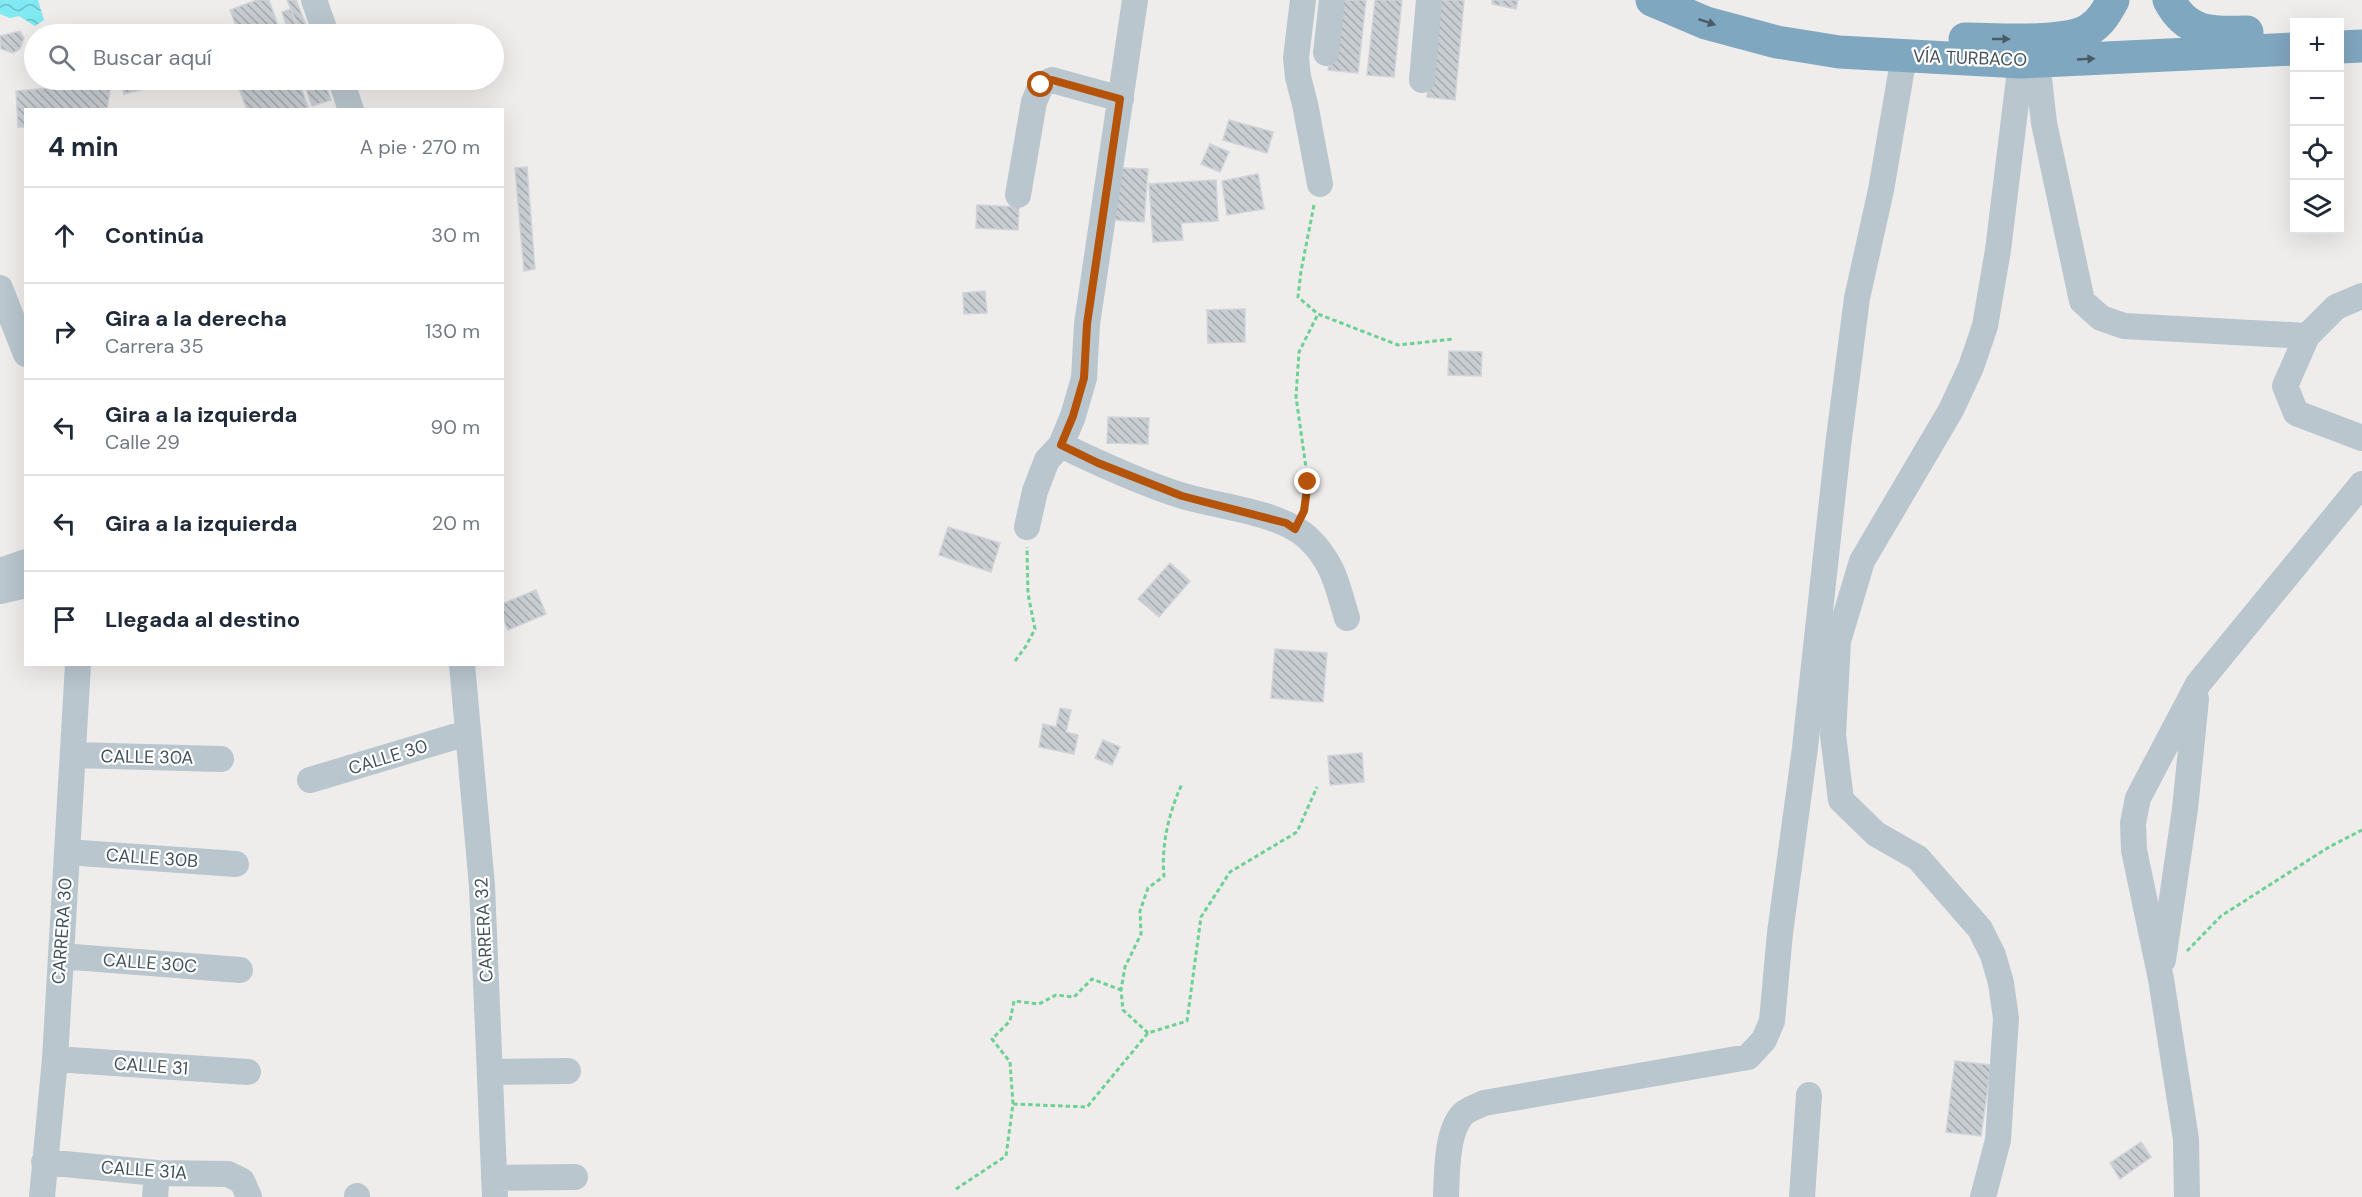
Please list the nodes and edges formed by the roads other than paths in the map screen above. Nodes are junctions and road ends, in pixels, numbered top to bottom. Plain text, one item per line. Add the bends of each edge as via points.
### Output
1 (314, 0) edge
2 (1135, 0) edge
3 (1303, 0) edge
4 (1332, 0) edge
5 (1429, 0) edge
6 (1652, 0) edge
7 (2113, 0) edge
8 (2169, 0) edge
9 (322, 24) edge
10 (2362, 28) edge
11 (2344, 29) edge
12 (2290, 31) edge
13 (2362, 46) edge
14 (2344, 47) edge
15 (2290, 49) edge
16 (1839, 52) junction
17 (1326, 53) dead end
18 (1904, 56) junction
19 (2029, 62) junction
20 (1422, 80) dead end
21 (344, 90) edge
22 (1120, 99) junction
23 (350, 108) edge
24 (1320, 184) road end
25 (1018, 195) dead end
26 (0, 288) edge
27 (2362, 296) edge
28 (2307, 336) junction
29 (24, 349) edge
30 (2362, 438) edge
31 (1061, 445) junction
32 (2362, 484) edge
33 (1027, 527) road end
34 (24, 563) edge
35 (0, 571) edge
36 (24, 585) edge
37 (0, 591) edge
38 (1347, 618) dead end
39 (78, 666) edge
40 (462, 666) edge
41 (2198, 684) junction
42 (466, 733) junction
43 (73, 755) junction
44 (221, 759) dead end
45 (310, 780) dead end
46 (67, 852) junction
47 (236, 864) dead end
48 (61, 956) junction
49 (240, 970) dead end
50 (2161, 979) junction
51 (55, 1059) junction
52 (568, 1071) dead end
53 (248, 1072) dead end
54 (491, 1072) junction
55 (1809, 1095) dead end
56 (44, 1162) junction
57 (575, 1177) dead end
58 (156, 1185) edge
59 (495, 1188) edge
60 (245, 1189) edge
61 (42, 1197) edge
62 (1446, 1197) edge
63 (1802, 1197) edge
64 (1983, 1197) edge
65 (2187, 1197) edge

1 - 9 street
2 - 22 street
3 - 24 street via 1296,58
4 - 17 street
5 - 20 street
6 -> 16 highway, VÍA TURBACO via 1757,37
16 -> 7 highway via 1884,39 2066,38 2089,30 2102,20
8 - 12 highway via 2192,26 2213,33
10 - 11 highway
13 - 14 highway
19 -> 15 highway, VÍA TURBACO
16 - 18 highway, VÍA TURBACO
18 - 19 highway, VÍA TURBACO
18 - 62 street via 1857,298 1772,1021 1764,1040 1748,1057 1484,1103 1463,1114 1453,1129
19 - 28 street via 2082,301 2101,318 2124,326
19 - 64 street via 1985,326 1951,410 1862,561 1838,640 1833,735 1842,800 1876,834 1918,858 1980,929 1996,964 2006,1018 1998,1140
21 - 23 street
22 - 25 street via 1052,80 1041,85 1034,102
22 - 31 street via 1087,324 1084,378
26 - 29 street
27 - 28 street via 2336,306
28 - 30 street via 2285,386 2296,414
31 - 33 street via 1047,460
31 - 38 street via 1182,496 1286,523 1307,538 1333,568
32 - 41 street
34 - 35 street
36 - 37 street
39 - 43 street, CARRERA 30
40 - 42 street, CARRERA 32
41 - 50 street
41 - 50 street via 2138,798 2133,823 2134,850
42 - 45 street, CALLE 30
42 - 54 street, CARRERA 32 via 482,885
43 - 44 street, CALLE 30A
43 - 46 street, CARRERA 30
46 - 47 street, CALLE 30B
46 - 48 street, CARRERA 30
48 - 49 street, CALLE 30C
48 - 51 street, CARRERA 30
50 - 65 street via 2186,1139
51 - 53 street, CALLE 31
51 - 56 street, CARRERA 30
52 - 54 street
54 - 59 street, CARRERA 32
55 - 63 street
56 - 58 street, CALLE 31A
56 - 61 street, CARRERA 30
57 - 59 street
58 - 60 street, CALLE 31A via 228,1174

